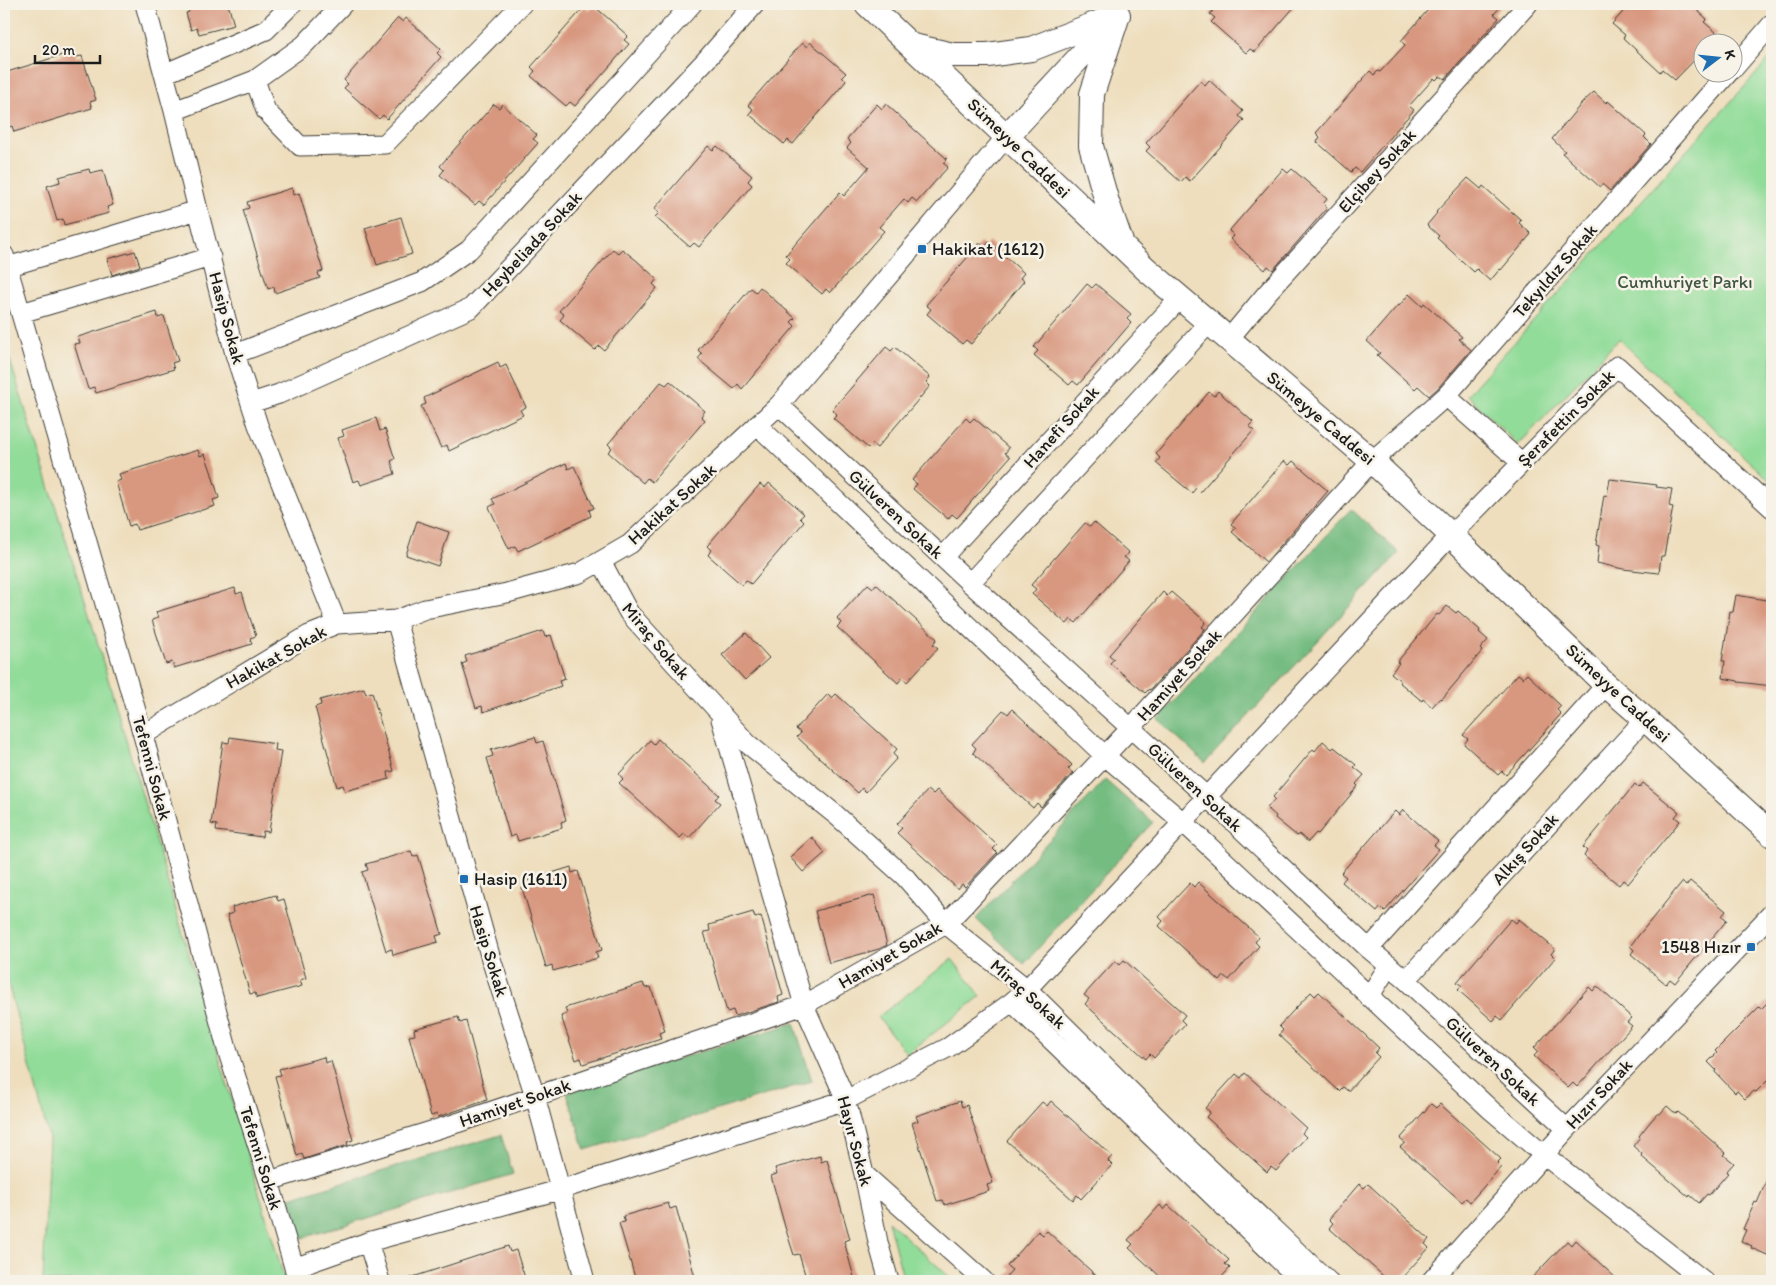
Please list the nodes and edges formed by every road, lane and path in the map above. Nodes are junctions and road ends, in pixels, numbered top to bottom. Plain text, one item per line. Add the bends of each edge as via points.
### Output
1 (145, 4) edge
2 (292, 4) edge
3 (343, 4) edge
4 (522, 4) edge
5 (692, 4) edge
6 (755, 4) edge
7 (867, 4) edge
8 (1528, 4) edge
9 (1123, 9) edge
10 (1772, 24) edge
11 (913, 46) junction
12 (1744, 56) edge
13 (164, 74) junction
14 (255, 80) junction
15 (1720, 82) edge
16 (174, 111) junction
17 (1007, 136) junction
18 (198, 210) junction
19 (1122, 246) junction
20 (211, 257) junction
21 (5, 261) edge
22 (1180, 298) junction
23 (21, 313) junction
24 (1209, 323) junction
25 (1228, 340) junction
26 (235, 354) junction
27 (1446, 396) junction
28 (251, 403) junction
29 (779, 405) junction
30 (757, 425) junction
31 (1372, 461) junction
32 (1522, 462) junction
33 (1772, 508) edge
34 (1451, 535) junction
35 (943, 557) junction
36 (601, 561) junction
37 (970, 583) junction
38 (396, 620) junction
39 (337, 624) junction
40 (1606, 685) junction
41 (720, 715) junction
42 (1645, 719) junction
43 (1131, 728) junction
44 (143, 735) junction
45 (1104, 756) junction
46 (1207, 797) junction
47 (1183, 822) junction
48 (1772, 835) edge
49 (1772, 912) edge
50 (946, 924) junction
51 (1369, 949) junction
52 (1389, 965) junction
53 (1406, 980) junction
54 (1027, 989) junction
55 (1369, 997) junction
56 (1012, 1002) junction
57 (804, 1005) junction
58 (535, 1096) junction
59 (846, 1100) junction
60 (1566, 1128) junction
61 (1544, 1155) junction
62 (864, 1174) junction
63 (269, 1181) junction
64 (559, 1190) junction
65 (368, 1242) junction
66 (296, 1275) edge
67 (380, 1281) edge
68 (585, 1281) edge
69 (889, 1281) edge
70 (984, 1281) edge
71 (1301, 1281) edge
72 (1328, 1281) edge
73 (1431, 1281) edge
74 (1704, 1281) edge

1 - 13 street, Hasip Sokak
2 - 13 street via 266,30
3 - 14 street via 304,45
4 - 14 street via 385,144 300,146 266,112
5 - 26 street via 469,250 422,282
6 - 28 street, Heybeliada Sokak via 471,308 279,394
7 - 11 street, Sümeyye Caddesi
8 - 25 street, Elçibey Sokak
9 - 11 street via 1031,49 953,55
9 - 17 street
9 - 19 street via 1092,94 1091,146
10 - 12 street
11 - 17 street, Sümeyye Caddesi
13 - 16 street, Hasip Sokak
14 - 16 street
15 - 27 street, Tekyıldız Sokak
16 - 18 street, Hasip Sokak
17 - 19 street, Sümeyye Caddesi
17 - 29 street, Hakikat Sokak
18 - 20 street, Hasip Sokak
18 - 21 street
19 - 22 street, Sümeyye Caddesi
20 - 23 street
20 - 26 street, Hasip Sokak
21 - 23 street, Tefenni Sokak
22 - 24 street, Sümeyye Caddesi
22 - 35 street, Hanefi Sokak
23 - 44 street, Tefenni Sokak
24 - 25 street, Sümeyye Caddesi
24 - 37 street
25 - 31 street, Sümeyye Caddesi
26 - 28 street, Hasip Sokak
27 - 31 street, Tekyıldız Sokak
27 - 32 street
28 - 39 street, Hasip Sokak
29 - 30 street, Hakikat Sokak
29 - 35 street, Gülveren Sokak
30 - 36 street, Hakikat Sokak via 630,544
30 - 45 street
31 - 34 street, Sümeyye Caddesi
31 - 43 street, Hamiyet Sokak
32 - 33 street, Şerafettin Sokak via 1617,366
32 - 34 street, Şerafettin Sokak
34 - 40 street, Sümeyye Caddesi
34 - 46 street, Şerafettin Sokak
35 - 37 street, Gülveren Sokak
36 - 38 street, Hakikat Sokak via 580,573 507,593 425,609
36 - 41 street, Miraç Sokak via 629,613
37 - 43 street, Gülveren Sokak
38 - 39 street, Hakikat Sokak
38 - 58 street, Hasip Sokak via 491,959
39 - 44 street, Hakikat Sokak via 309,635
40 - 42 street, Sümeyye Caddesi
40 - 51 street
41 - 50 street, Miraç Sokak via 748,744 906,877
41 - 57 street, Miraç Sokak
42 - 48 street, Sümeyye Caddesi
42 - 53 street, Alkış Sokak
43 - 45 street, Hamiyet Sokak
43 - 46 street, Gülveren Sokak
44 - 63 street, Tefenni Sokak via 227,1049
45 - 47 street
45 - 50 street, Hamiyet Sokak
46 - 47 street, Şerafettin Sokak
46 - 51 street, Gülveren Sokak
47 - 54 street, Şerafettin Sokak
47 - 55 street
49 - 60 street, Hızır Sokak
50 - 54 street, Miraç Sokak
50 - 57 street, Hamiyet Sokak
51 - 52 street, Gülveren Sokak
52 - 53 street, Gülveren Sokak
52 - 55 street
53 - 60 street, Gülveren Sokak
54 - 56 street, Şerafettin Sokak
54 - 72 street, Miraç Sokak
55 - 61 street
56 - 59 street, Şerafettin Sokak via 949,1047
56 - 71 street
57 - 58 street, Hamiyet Sokak
57 - 59 street, Hayır Sokak
58 - 63 street, Hamiyet Sokak
58 - 64 street, Hasip Sokak
59 - 62 street, Hayır Sokak
59 - 64 street, Şerafettin Sokak
60 - 61 street, Hızır Sokak
61 - 73 street, Hızır Sokak
61 - 74 street
62 - 69 street, Hayır Sokak
62 - 70 street
63 - 66 street, Tefenni Sokak
64 - 65 street, Şerafettin Sokak
64 - 68 street, Hasip Sokak
65 - 66 street, Şerafettin Sokak
65 - 67 street

